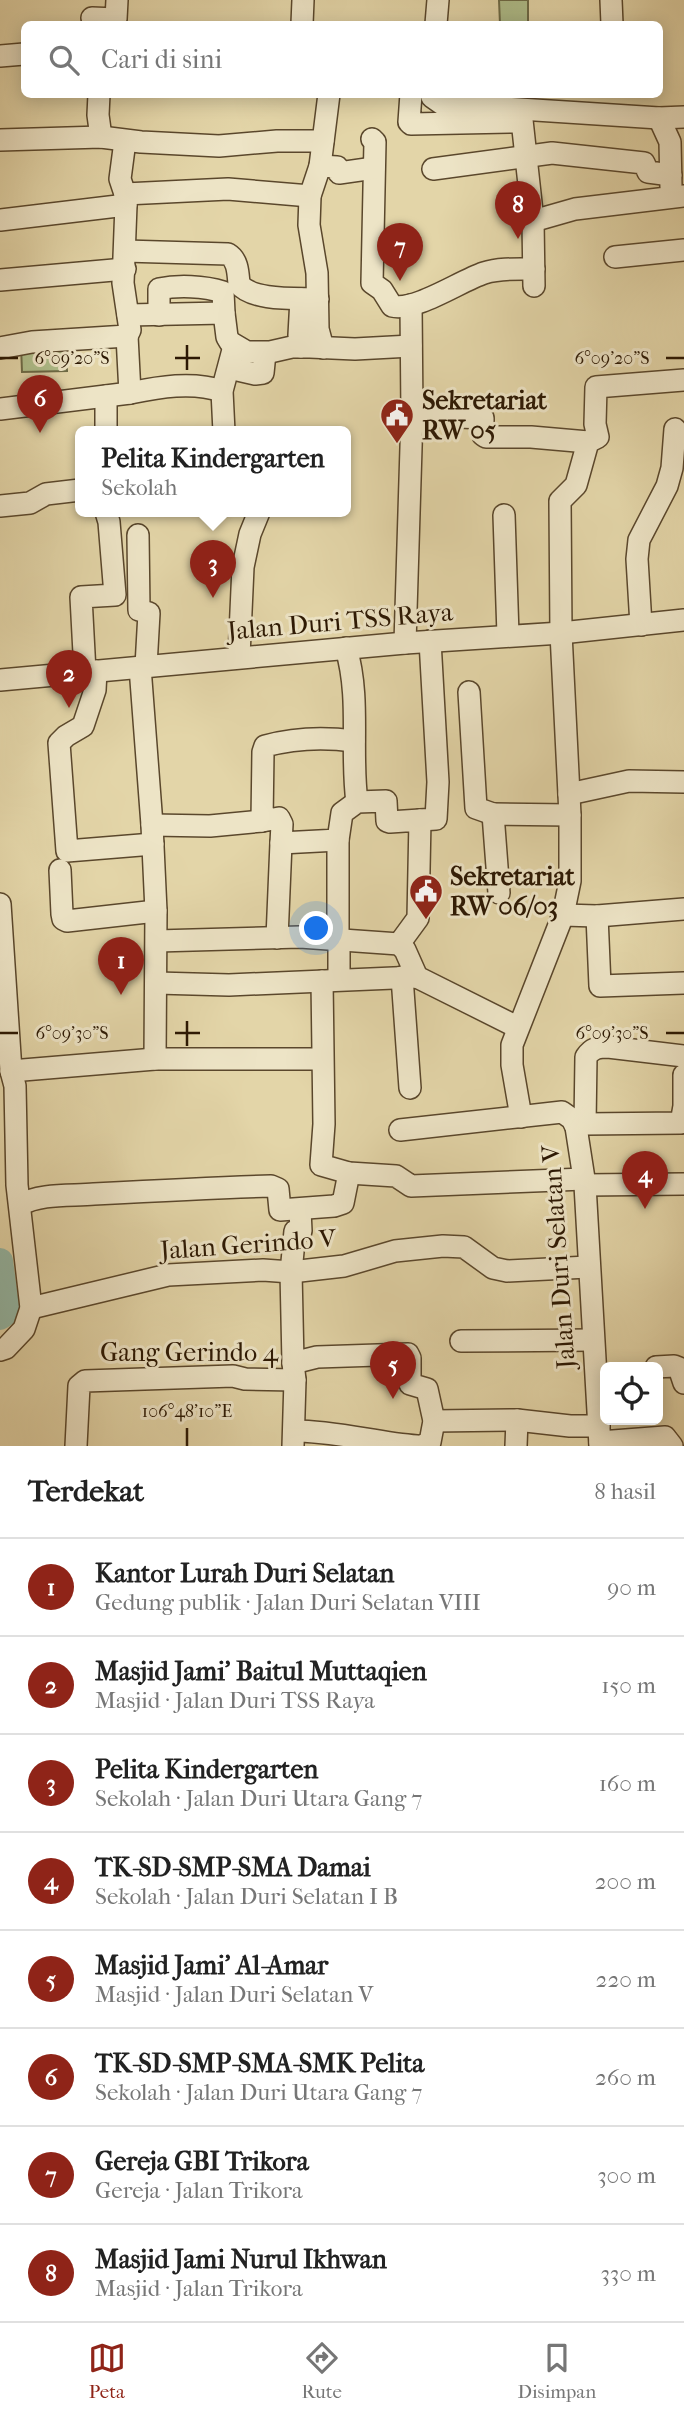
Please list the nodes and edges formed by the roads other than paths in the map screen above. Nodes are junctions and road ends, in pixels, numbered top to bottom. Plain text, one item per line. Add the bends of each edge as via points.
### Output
1 (117, 0) edge
2 (303, 0) edge
3 (438, 0) edge
4 (611, 0) edge
5 (92, 14) edge
6 (302, 21) edge
7 (436, 21) edge
8 (612, 21) edge
9 (21, 54) edge
10 (0, 56) edge
11 (99, 98) edge
12 (328, 98) edge
13 (411, 98) edge
14 (433, 98) edge
15 (615, 104) edge
16 (522, 117) junction
17 (684, 117) edge
18 (659, 118) junction
19 (101, 136) junction
20 (372, 139) dead end
21 (0, 140) edge
22 (125, 141) junction
23 (323, 141) junction
24 (526, 156) junction
25 (320, 166) junction
26 (374, 168) junction
27 (433, 169) dead end
28 (676, 189) edge
29 (310, 196) junction
30 (126, 200) junction
31 (0, 220) edge
32 (533, 221) junction
33 (684, 250) edge
34 (615, 257) dead end
35 (125, 260) junction
36 (0, 281) edge
37 (309, 299) junction
38 (411, 305) junction
39 (127, 325) junction
40 (234, 346) junction
41 (411, 346) junction
42 (301, 347) junction
43 (0, 348) edge
44 (323, 348) junction
45 (265, 353) junction
46 (229, 368) junction
47 (684, 380) edge
48 (222, 391) junction
49 (130, 393) junction
50 (106, 396) junction
51 (0, 409) edge
52 (412, 415) junction
53 (106, 426) edge
54 (224, 426) edge
55 (675, 429) dead end
56 (588, 442) junction
57 (676, 482) edge
58 (75, 491) edge
59 (0, 506) edge
60 (504, 515) dead end
61 (107, 517) edge
62 (257, 517) edge
63 (138, 534) dead end
64 (684, 620) edge
65 (641, 625) junction
66 (561, 633) junction
67 (508, 635) junction
68 (430, 641) junction
69 (405, 643) junction
70 (346, 648) junction
71 (239, 656) junction
72 (143, 667) junction
73 (91, 672) junction
74 (0, 680) edge
75 (469, 692) dead end
76 (354, 741) junction
77 (684, 782) edge
78 (357, 802) junction
79 (570, 804) junction
80 (493, 814) junction
81 (420, 820) junction
82 (262, 821) junction
83 (153, 834) junction
84 (338, 839) junction
85 (281, 843) junction
86 (60, 870) dead end
87 (499, 893) dead end
88 (0, 904) edge
89 (684, 909) edge
90 (156, 911) junction
91 (563, 915) junction
92 (597, 916) junction
93 (276, 938) junction
94 (339, 940) junction
95 (157, 942) junction
96 (399, 944) junction
97 (409, 977) junction
98 (331, 978) junction
99 (157, 983) junction
100 (684, 983) edge
101 (517, 1027) junction
102 (684, 1056) edge
103 (155, 1059) junction
104 (321, 1059) junction
105 (11, 1071) junction
106 (684, 1075) edge
107 (410, 1088) dead end
108 (521, 1117) junction
109 (580, 1121) junction
110 (400, 1130) dead end
111 (349, 1173) junction
112 (684, 1184) edge
113 (585, 1186) junction
114 (684, 1190) edge
115 (20, 1205) junction
116 (300, 1210) junction
117 (588, 1267) junction
118 (291, 1272) junction
119 (32, 1308) junction
120 (593, 1340) junction
121 (461, 1341) dead end
122 (0, 1350) edge
123 (663, 1367) edge
124 (294, 1371) junction
125 (600, 1372) edge
126 (684, 1383) edge
127 (517, 1420) junction
128 (434, 1421) junction
129 (294, 1438) edge
130 (599, 1438) edge
131 (76, 1446) edge
132 (420, 1446) edge
133 (516, 1446) edge
134 (672, 1446) edge

1 - 5 street via 116,19
2 - 6 street
3 - 7 street
4 - 8 street
9 - 10 street
11 - 19 street
12 - 23 street
13 - 16 street via 411,124
14 - 16 street via 442,104
15 - 16 street
15 - 18 street
16 - 24 street
17 - 18 street
18 - 28 street via 670,142
19 - 21 street
19 - 22 street
20 - 26 street
22 - 23 street via 219,146
22 - 30 street via 120,179
23 - 25 street
24 - 27 street
24 - 28 street via 552,153 644,163 648,172
24 - 32 street
25 - 26 street via 337,167 339,173
25 - 29 street
26 - 38 street via 373,283 392,306
28 - 32 street
29 - 30 street via 228,189
29 - 37 street via 309,225 317,273
30 - 31 street
30 - 35 street
32 - 38 street via 534,278 498,270
33 - 34 street
35 - 36 street
35 - 37 street via 228,254 238,268 239,284 246,290
35 - 39 street
37 - 42 street via 299,335
37 - 44 street
38 - 41 street
39 - 40 street via 159,315 159,289 207,288 223,292 227,337
39 - 43 street
39 - 49 street
40 - 45 street
40 - 46 street
41 - 44 street
41 - 52 street
42 - 44 street
42 - 45 street
45 - 46 street via 263,373
46 - 48 street
47 - 56 street via 596,387 598,437
48 - 49 street via 185,385
48 - 54 street
49 - 50 street
50 - 51 street
50 - 53 street
52 - 56 street via 482,418 486,438
52 - 69 street
55 - 57 street via 672,468
56 - 66 street via 576,485 560,501
57 - 65 street via 639,540
58 - 59 street
60 - 67 street
61 - 73 street via 115,595 81,597
62 - 71 street via 243,567
63 - 72 street via 139,610 149,613
64 - 65 street, Jalan Duri TSS Raya
65 - 66 street, Jalan Duri TSS Raya
66 - 67 street, Jalan Duri TSS Raya
66 - 79 street
67 - 68 street, Jalan Duri TSS Raya
68 - 69 street, Jalan Duri TSS Raya
68 - 81 street via 436,819
69 - 70 street, Jalan Duri TSS Raya
70 - 71 street, Jalan Duri TSS Raya
70 - 76 street via 355,692
71 - 72 street, Jalan Duri TSS Raya
72 - 73 street, Jalan Duri TSS Raya
72 - 83 street
73 - 74 street, Jalan Duri TSS Raya
73 - 83 street via 95,690 83,726 60,743 67,851
75 - 80 street via 476,808
76 - 78 street
76 - 82 street via 295,740 265,746
77 - 79 street via 629,781
78 - 81 street via 386,801 390,822
78 - 84 street via 342,813
79 - 80 street
79 - 91 street via 570,881
80 - 87 street
81 - 96 street via 418,918
82 - 83 street
82 - 85 street via 279,818
83 - 90 street
84 - 85 street
84 - 94 street
85 - 93 street
86 - 90 street via 62,915 67,921
88 - 105 street
89 - 92 street
90 - 95 street
91 - 92 street
91 - 101 street
92 - 100 street via 600,986
93 - 94 street
93 - 95 street
94 - 96 street
94 - 98 street
95 - 99 street
96 - 97 street via 405,950
97 - 98 street
97 - 101 street
97 - 107 street
98 - 99 street via 229,985
98 - 104 street
99 - 103 street
101 - 108 street via 512,1065
102 - 109 street via 597,1047 586,1057
103 - 104 street
103 - 105 street
104 - 111 street via 321,1165
105 - 115 street
106 - 109 street via 681,1123
108 - 109 street, Jalan Duri Selatan V via 562,1112
108 - 110 street, Jalan Duri Selatan V
109 - 113 street, Jalan Duri Selatan V
111 - 113 street via 396,1176 417,1187
111 - 116 street via 343,1203
112 - 113 street
113 - 114 street
113 - 117 street, Jalan Duri Selatan V
115 - 116 street via 54,1197 271,1186 278,1189 280,1210
115 - 119 street
116 - 118 street via 301,1231 295,1231
117 - 118 street, Jalan Gerindo V via 507,1271 493,1268 464,1247 443,1246
117 - 120 street, Jalan Duri Selatan V
118 - 119 street, Jalan Gerindo V via 168,1275
118 - 124 street
119 - 122 street via 24,1329
120 - 121 street
120 - 125 street, Jalan Duri Selatan V
123 - 126 street via 678,1368
124 - 128 street via 317,1357 408,1354 410,1384 427,1389
124 - 129 street, Gang Gerindo 4
124 - 131 street, Gang Gerindo 4 via 245,1379 85,1381 79,1386
125 - 130 street, Jalan Duri Selatan V
127 - 128 street
127 - 130 street via 570,1426
127 - 133 street
128 - 132 street via 430,1442
129 - 132 street via 335,1433
130 - 134 street via 665,1437

